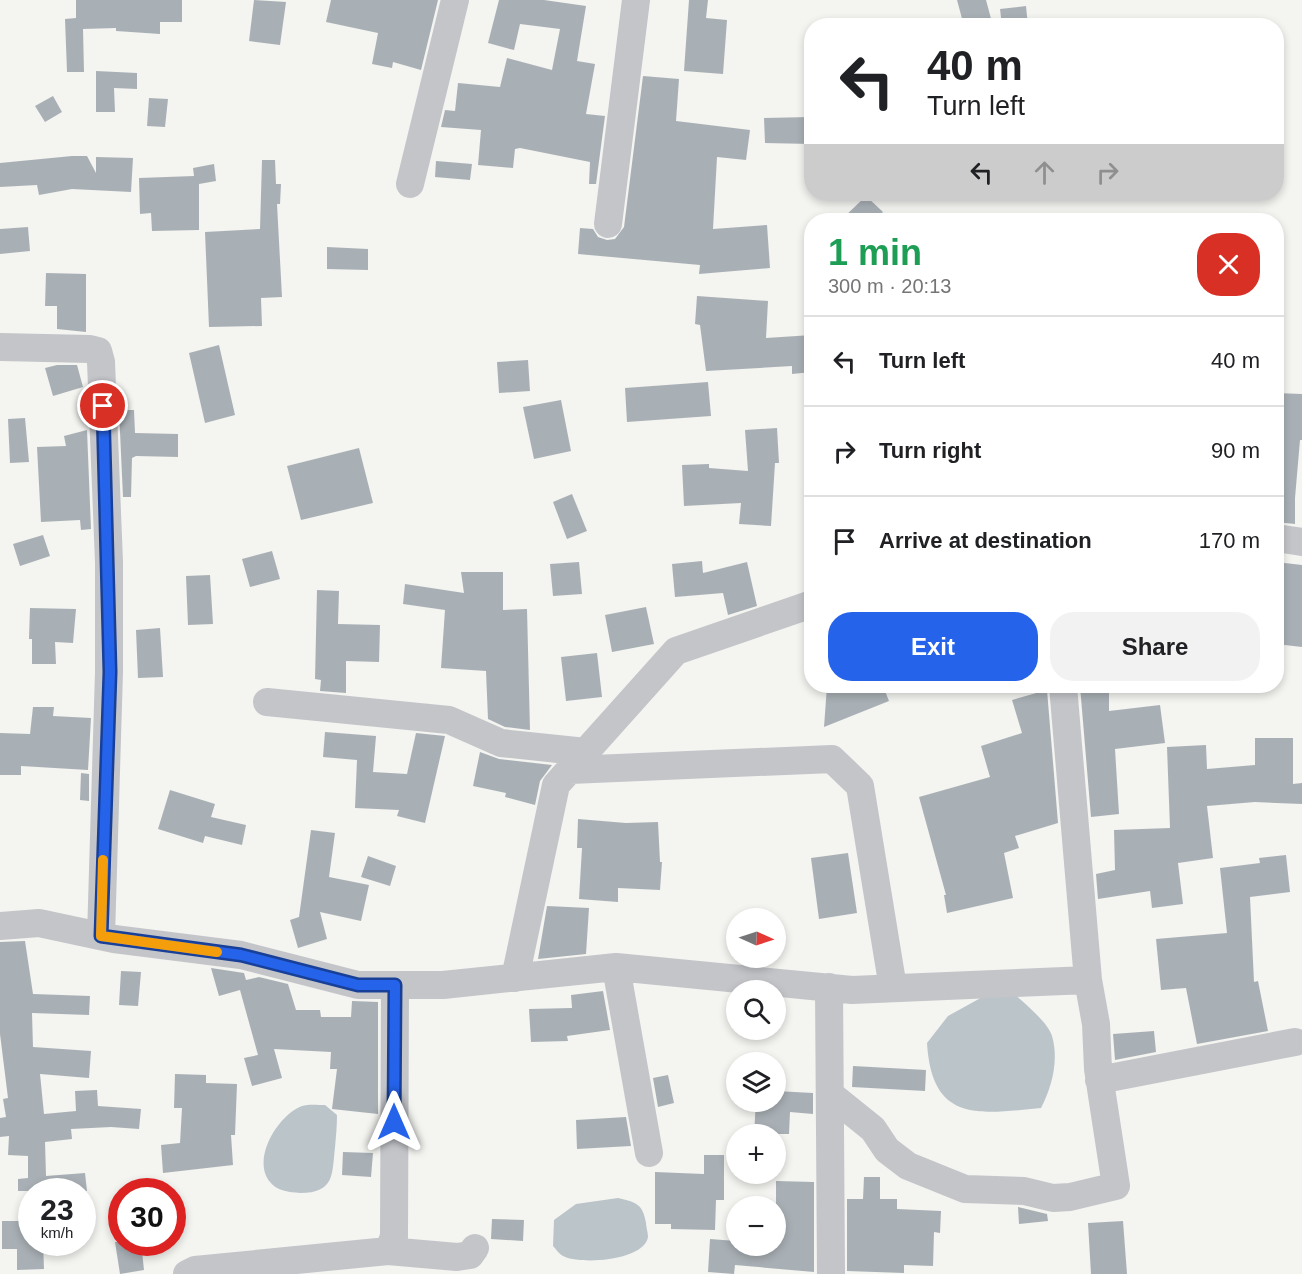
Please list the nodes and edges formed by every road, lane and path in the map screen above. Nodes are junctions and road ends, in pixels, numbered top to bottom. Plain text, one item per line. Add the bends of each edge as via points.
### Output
1 (455, 0) edge
2 (636, 0) edge
3 (410, 184) dead end
4 (608, 224) dead end
5 (0, 347) edge
6 (1284, 539) edge
7 (1302, 542) edge
8 (804, 607) edge
9 (1064, 693) edge
10 (267, 702) dead end
11 (578, 761) junction
12 (0, 926) edge
13 (101, 936) junction
14 (616, 967) junction
15 (515, 978) junction
16 (1088, 980) junction
17 (395, 985) junction
18 (829, 987) junction
19 (892, 988) junction
20 (1295, 1041) dead end
21 (1100, 1080) junction
22 (831, 1096) junction
23 (649, 1153) dead end
24 (475, 1248) dead end
25 (388, 1251) junction
26 (187, 1274) edge
27 (831, 1274) edge

1 - 3 street
2 - 4 street
5 - 13 street via 90,349 98,351 101,362 110,672
6 - 7 street
8 - 11 street via 676,651
9 - 16 street
10 - 11 street via 449,720 501,743
11 - 15 street via 556,785
11 - 19 street via 832,759 860,786
12 - 13 street via 39,923
13 - 17 street via 241,955 358,985
14 - 15 street
14 - 18 street
14 - 23 street
15 - 17 street
16 - 19 street
16 - 21 street
17 - 25 street via 394,1237
18 - 19 street
18 - 22 street
20 - 21 street
21 - 22 street via 1116,1186 1070,1197 965,1189 908,1166 887,1150 873,1129
22 - 27 street
24 - 25 street via 470,1255 457,1257
25 - 26 street via 195,1270

